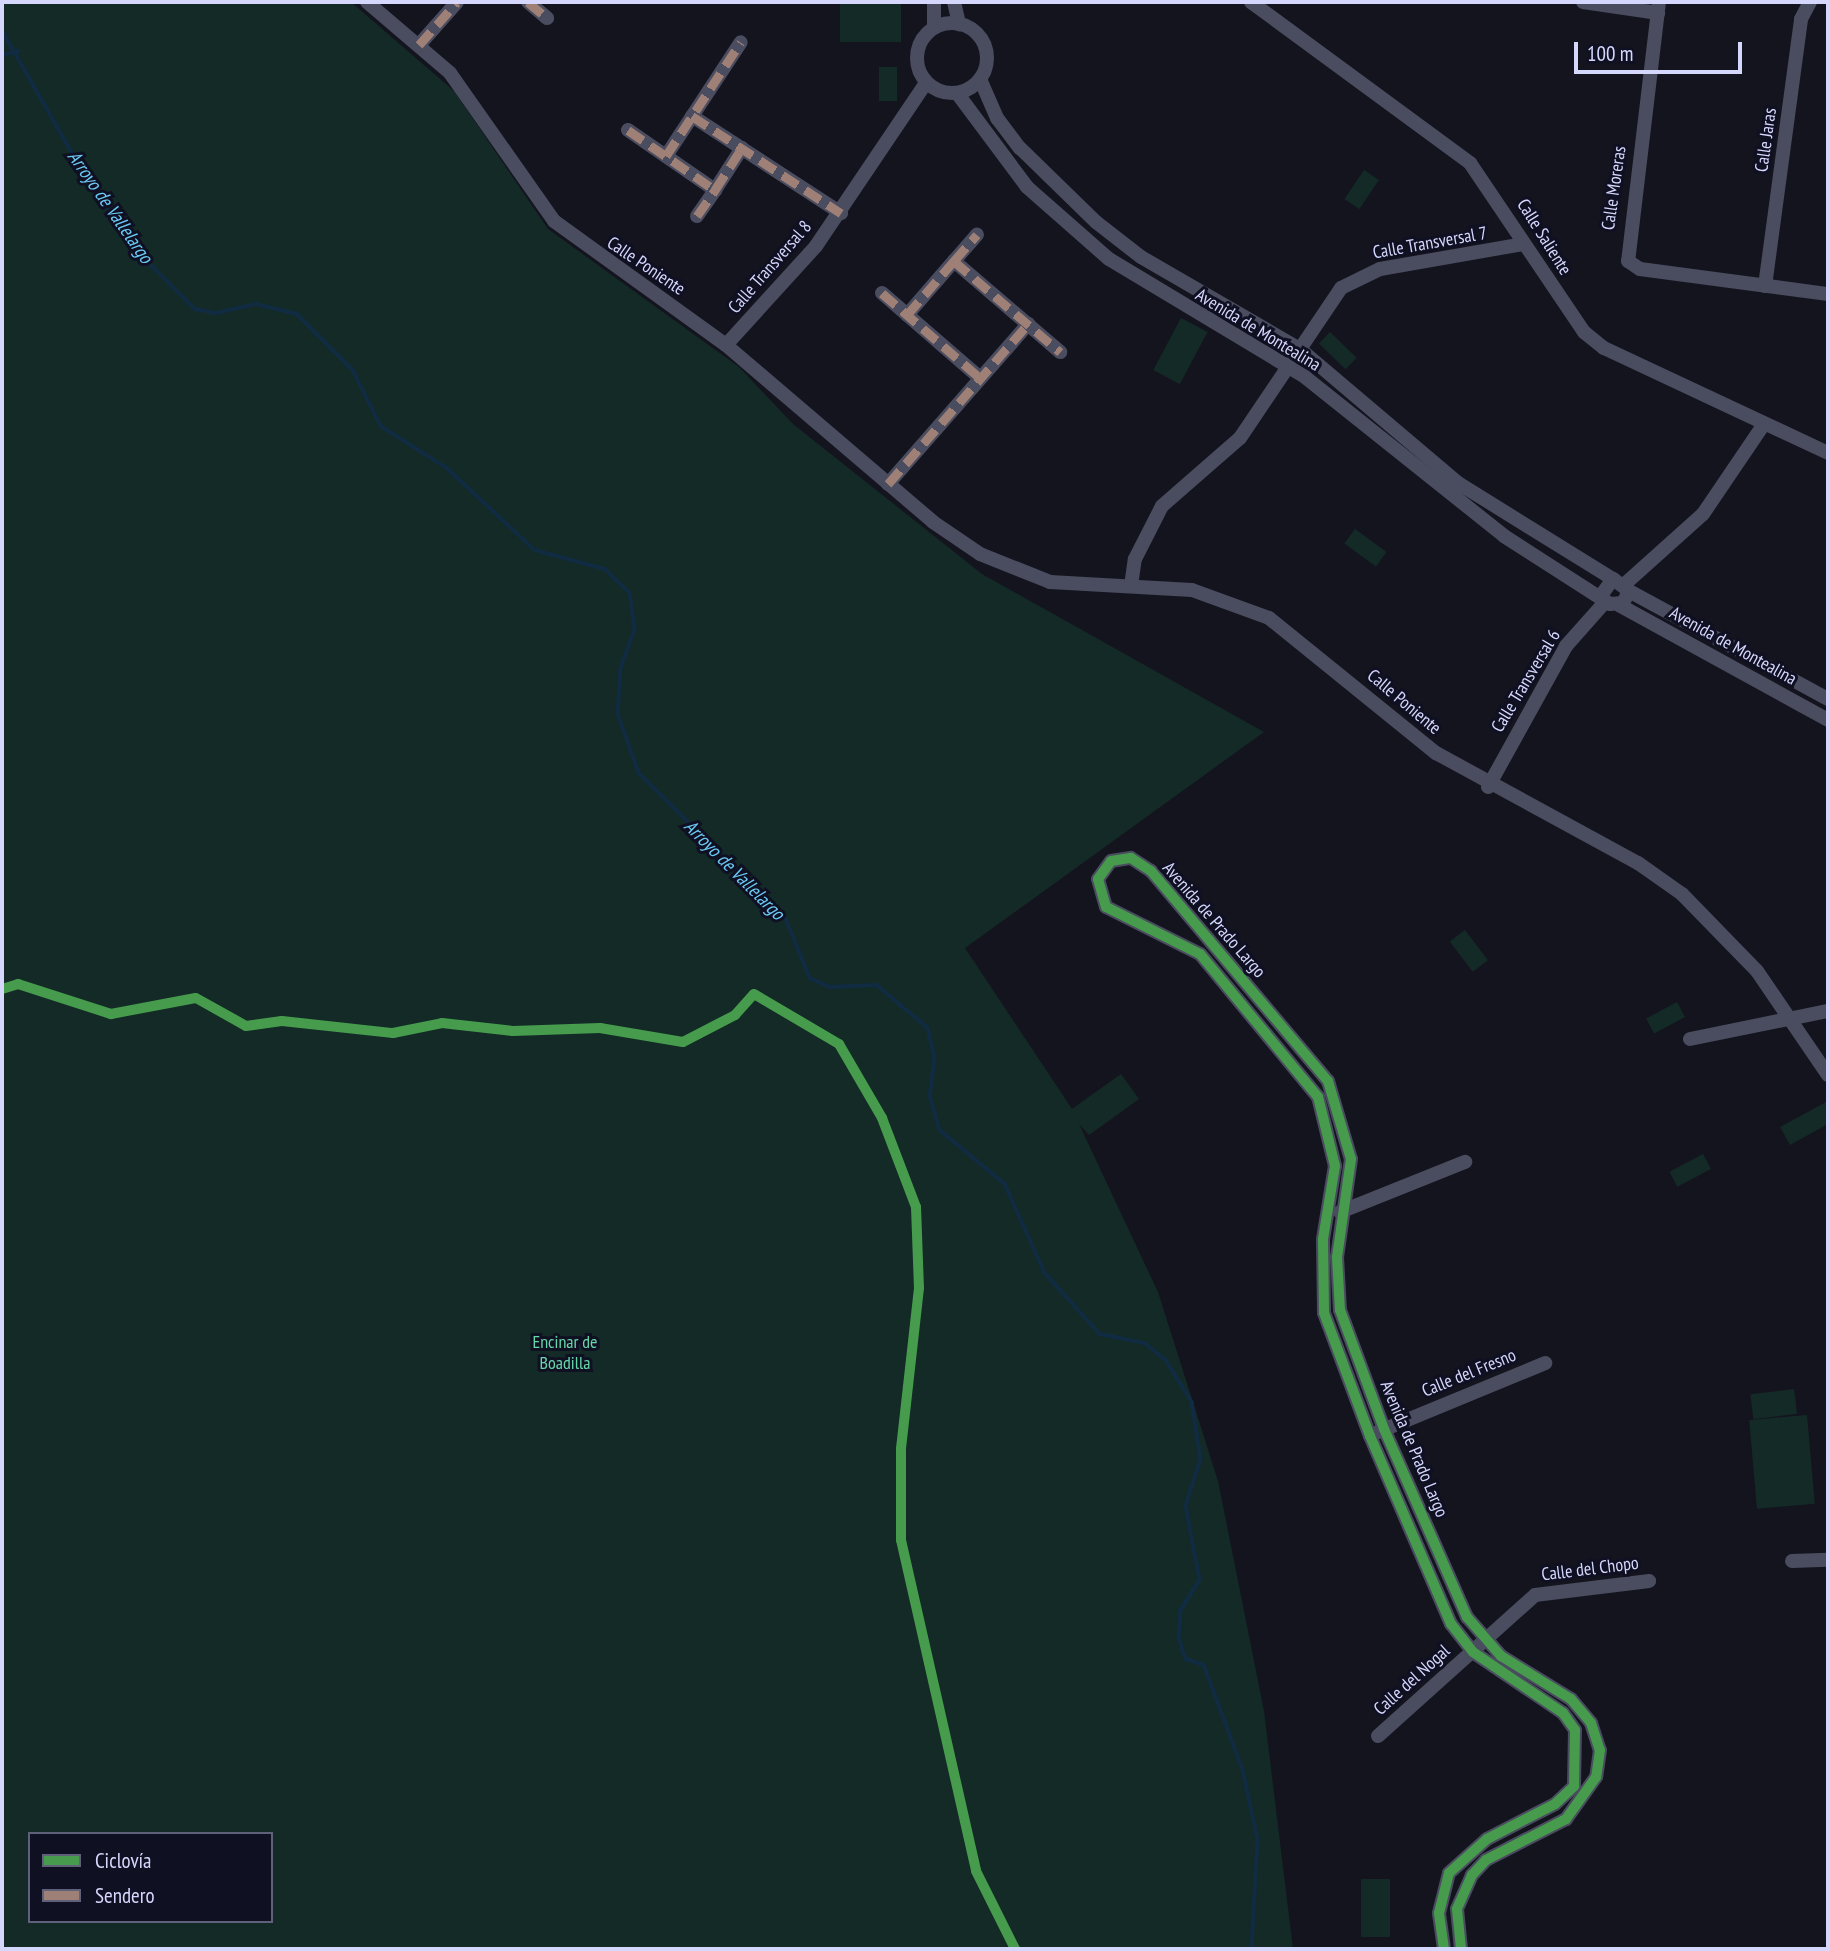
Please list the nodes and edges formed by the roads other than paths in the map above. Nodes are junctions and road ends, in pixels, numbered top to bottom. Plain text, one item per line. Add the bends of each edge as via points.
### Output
1 (367, 2) edge
2 (457, 2) edge
3 (528, 2) edge
4 (934, 2) edge
5 (954, 2) edge
6 (1251, 2) edge
7 (1583, 2) edge
8 (1810, 2) edge
9 (1659, 8) edge
10 (547, 18) dead end
11 (959, 23) junction
12 (934, 27) junction
13 (741, 42) dead end
14 (419, 45) junction
15 (980, 79) junction
16 (926, 83) junction
17 (957, 93) junction
18 (692, 116) junction
19 (628, 130) dead end
20 (742, 148) junction
21 (666, 156) junction
22 (715, 190) junction
23 (841, 213) junction
24 (697, 216) dead end
25 (977, 235) dead end
26 (1523, 244) junction
27 (954, 261) junction
28 (1765, 286) junction
29 (882, 293) dead end
30 (1828, 294) edge
31 (907, 315) junction
32 (1028, 324) junction
33 (726, 345) junction
34 (1300, 349) junction
35 (1060, 352) dead end
36 (1289, 366) junction
37 (980, 378) junction
38 (1762, 427) junction
39 (1828, 453) edge
40 (888, 484) junction
41 (1623, 584) junction
42 (1131, 586) junction
43 (1609, 600) junction
44 (1828, 699) edge
45 (1828, 720) edge
46 (1488, 787) junction
47 (1828, 1011) edge
48 (1791, 1018) junction
49 (1690, 1039) dead end
50 (1828, 1075) edge
51 (1465, 1162) dead end
52 (1348, 1211) junction
53 (1328, 1213) junction
54 (1545, 1363) dead end
55 (1384, 1429) junction
56 (1370, 1436) junction
57 (1828, 1560) edge
58 (1792, 1561) dead end
59 (1649, 1581) dead end
60 (1486, 1639) junction
61 (1473, 1652) junction
62 (1378, 1736) dead end
63 (1444, 1949) edge
64 (1461, 1949) edge

1 - 14 street, Calle Poniente
2 - 14 street
3 - 10 street
4 - 12 street
5 - 11 street
6 - 26 street, Calle Saliente via 1470,163
7 - 9 street
8 - 28 street, Calle Jaras via 1801,19
9 - 28 street, Calle Moreras via 1628,261 1640,269
11 - 12 street
11 - 15 street via 982,39 986,60
12 - 16 street via 916,53
13 - 18 street
14 - 33 street, Calle Poniente via 450,73 554,221
15 - 17 street
15 - 34 street, Avenida de Montealina via 997,118 1020,148 1096,222 1173,277
16 - 17 street
16 - 23 street, Calle Transversal 8
17 - 36 street, Avenida de Montealina via 1027,187 1079,235 1165,297
18 - 20 street, Calle Transversal 8
18 - 21 street
19 - 21 street
20 - 22 street
20 - 23 street, Calle Transversal 8
21 - 22 street
22 - 24 street
23 - 33 street, Calle Transversal 8
25 - 27 street
26 - 34 street, Calle Transversal 7 via 1355,278 1324,305
26 - 38 street, Calle Saliente via 1584,332 1604,348
27 - 31 street
27 - 32 street
28 - 30 street, Calle Moreras
29 - 31 street
31 - 37 street
32 - 35 street
32 - 37 street
33 - 40 street, Calle Poniente
34 - 36 street, Calle Transversal 7
34 - 41 street, Avenida de Montealina via 1458,483
36 - 42 street, Calle Transversal 7 via 1240,438 1162,506 1135,559
36 - 43 street, Avenida de Montealina via 1457,504
37 - 40 street
38 - 39 street, Calle Saliente
38 - 41 street via 1703,514
40 - 42 street, Calle Poniente via 980,554 1017,572 1078,586
41 - 43 street
41 - 43 street
41 - 44 street, Avenida de Montealina
42 - 46 street, Calle Poniente via 1219,596 1269,618 1436,753
43 - 45 street, Avenida de Montealina
43 - 46 street, Calle Transversal 6 via 1566,646
46 - 48 street, Calle Poniente via 1638,863 1682,894 1719,926
47 - 48 street
48 - 49 street
48 - 50 street, Calle Poniente
51 - 52 street
52 - 53 street
52 - 53 street, Avenida de Prado Largo via 1351,1159 1328,1081 1151,871 1130,858 1111,861 1098,879 1106,907 1200,954 1318,1097 1335,1166
52 - 55 street, Avenida de Prado Largo via 1337,1257 1340,1310
53 - 56 street, Avenida de Prado Largo via 1324,1313
54 - 55 street, Calle del Fresno
55 - 56 street, Calle del Fresno
55 - 60 street, Avenida de Prado Largo via 1467,1617
56 - 61 street, Avenida de Prado Largo via 1451,1624
57 - 58 street
59 - 60 street, Calle del Chopo via 1535,1595
60 - 61 street, Calle del Chopo
60 - 64 street, Avenida de Prado Largo via 1501,1656 1570,1699 1591,1723 1600,1750 1597,1777 1566,1819 1486,1860 1472,1875 1457,1909
61 - 62 street, Calle del Nogal
61 - 63 street, Avenida de Prado Largo via 1563,1713 1575,1730 1579,1770 1574,1786 1555,1804 1487,1839 1449,1872 1439,1913

